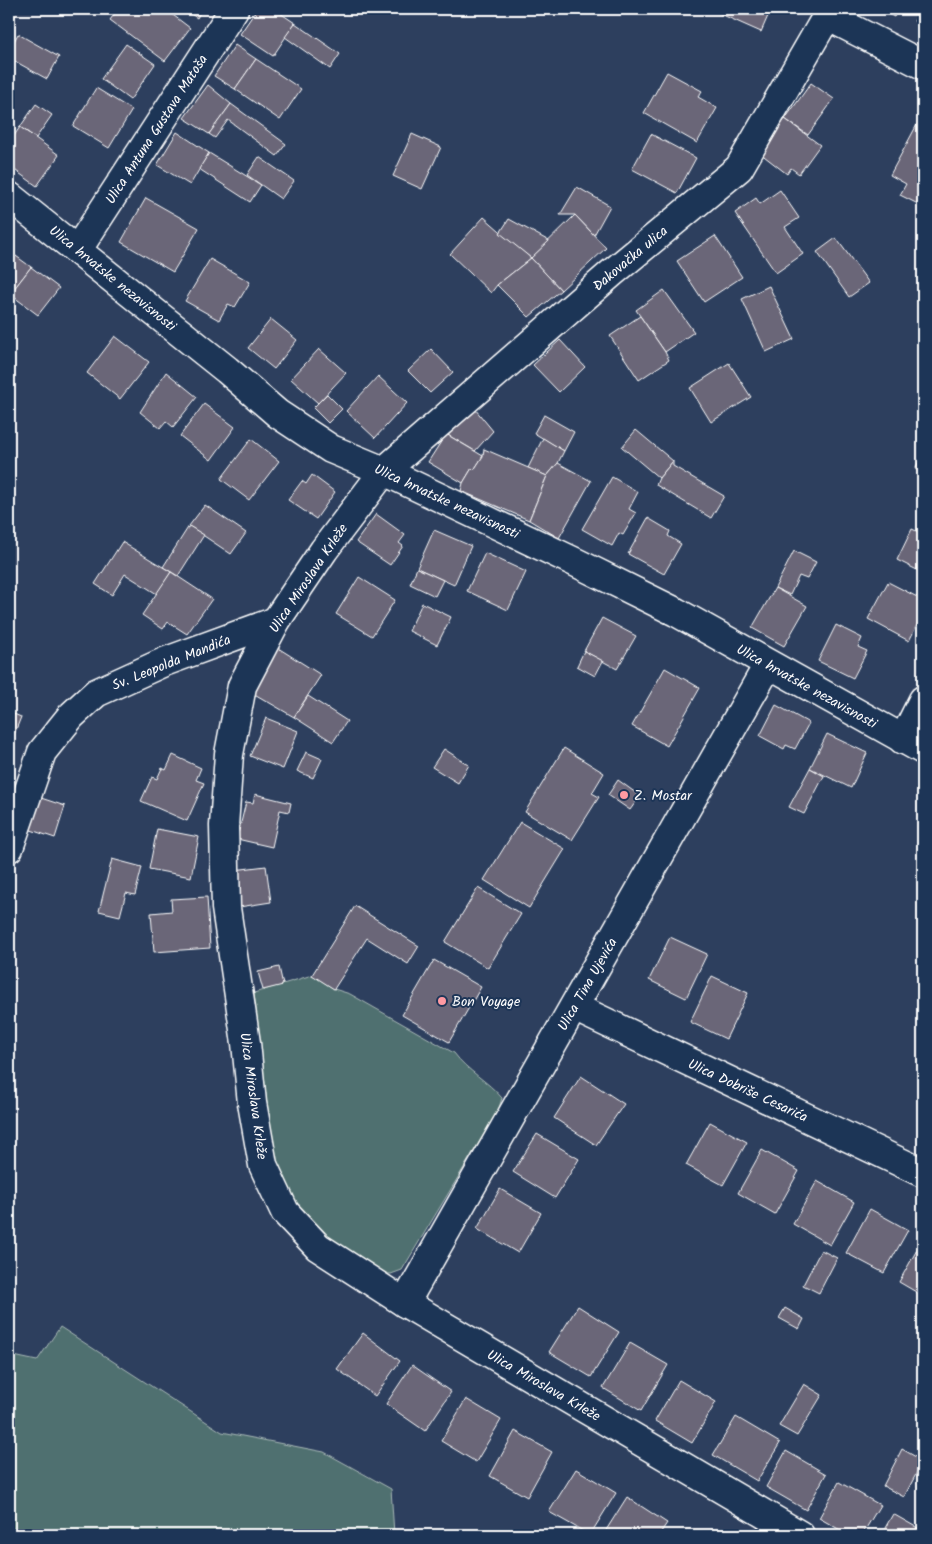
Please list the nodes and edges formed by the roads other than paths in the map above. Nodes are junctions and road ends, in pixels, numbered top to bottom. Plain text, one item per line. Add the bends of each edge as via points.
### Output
1 (234, 9) edge
2 (829, 12) edge
3 (923, 65) edge
4 (9, 196) edge
5 (78, 249) junction
6 (384, 471) junction
7 (276, 621) junction
8 (768, 665) junction
9 (923, 700) edge
10 (913, 745) edge
11 (9, 848) edge
12 (574, 1007) junction
13 (923, 1173) edge
14 (405, 1303) junction
15 (800, 1535) edge

1 - 5 street, Ulica Antuna Gustava Matoša
2 - 3 street
2 - 6 street, Đakovačka ulica via 739,168 613,272
4 - 5 street, Ulica hrvatske nezavisnosti
5 - 6 street, Ulica hrvatske nezavisnosti via 278,414 331,449
6 - 7 street, Ulica Miroslava Krleže via 324,550
6 - 8 street, Ulica hrvatske nezavisnosti via 660,604
7 - 11 street, Sv. Leopolda Mandića via 164,662 96,693 71,716 42,752
7 - 14 street, Ulica Miroslava Krleže via 242,686 229,754 224,826 226,908 263,1165 285,1212 318,1247
8 - 10 street, Ulica hrvatske nezavisnosti
8 - 12 street, Ulica Tina Ujevića
9 - 10 street
12 - 13 street, Ulica Dobriše Cesarića
12 - 14 street, Ulica Tina Ujevića
14 - 15 street, Ulica Miroslava Krleže

